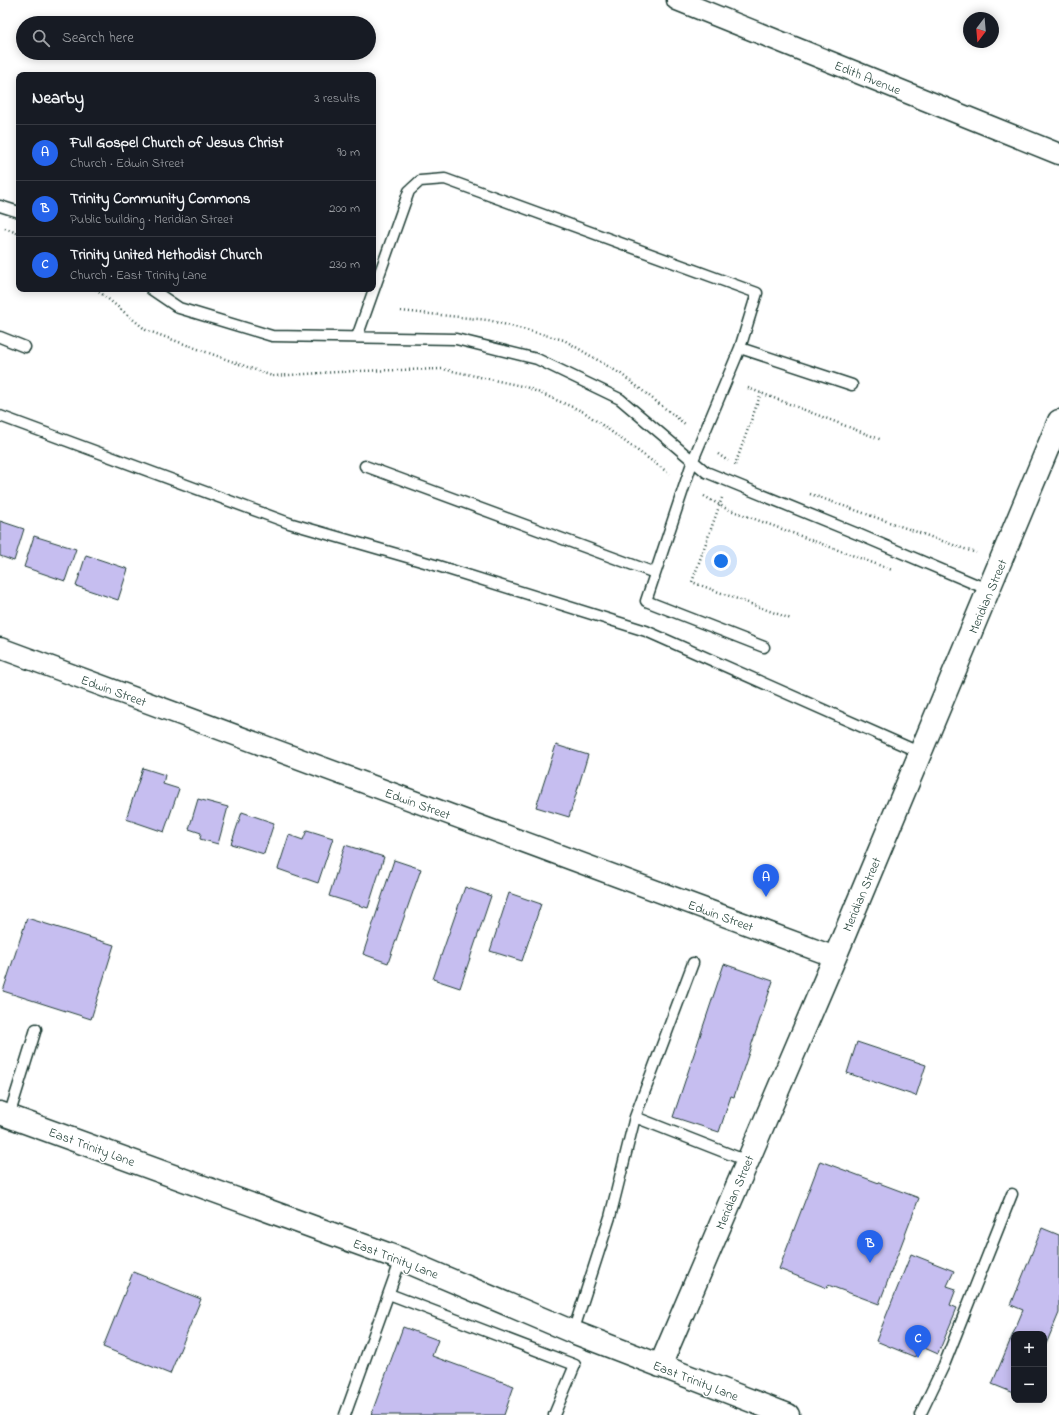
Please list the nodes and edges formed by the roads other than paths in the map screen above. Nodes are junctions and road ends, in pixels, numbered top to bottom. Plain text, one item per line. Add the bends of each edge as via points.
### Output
1 (677, 0) edge
2 (1059, 154) edge
3 (0, 206) edge
4 (16, 211) edge
5 (376, 284) edge
6 (155, 292) edge
7 (373, 292) edge
8 (357, 337) junction
9 (0, 338) edge
10 (25, 347) dead end
11 (740, 348) junction
12 (852, 385) dead end
13 (0, 416) edge
14 (1059, 421) edge
15 (693, 460) junction
16 (365, 466) dead end
17 (655, 573) junction
18 (989, 590) junction
19 (764, 646) dead end
20 (0, 648) edge
21 (921, 753) junction
22 (835, 957) junction
23 (693, 963) dead end
24 (36, 1029) dead end
25 (5, 1114) edge
26 (635, 1117) junction
27 (747, 1161) junction
28 (1012, 1194) dead end
29 (402, 1259) junction
30 (389, 1294) junction
31 (573, 1332) junction
32 (660, 1366) junction
33 (345, 1415) edge
34 (554, 1415) edge
35 (788, 1415) edge
36 (920, 1415) edge

1 - 2 street, Edith Avenue
3 - 4 lane
5 - 11 lane via 409,191 420,181 445,179 757,293
6 - 8 lane via 179,308 272,336
7 - 8 lane
8 - 15 lane via 456,339 537,359 620,399
9 - 10 lane
11 - 12 lane
11 - 15 lane
13 - 21 lane via 289,523 435,565 646,631
14 - 18 street, Meridian Street
15 - 17 lane
15 - 18 lane via 706,472
16 - 17 lane
17 - 19 lane via 646,601
18 - 21 street, Meridian Street
20 - 22 street, Edwin Street
21 - 22 street, Meridian Street
22 - 27 street, Meridian Street
23 - 26 lane
24 - 25 lane
25 - 29 street, East Trinity Lane
26 - 27 lane
26 - 31 lane via 610,1217
27 - 32 street, Meridian Street
28 - 36 lane via 944,1365
29 - 30 lane
29 - 31 street, East Trinity Lane
30 - 33 lane
30 - 34 lane via 575,1365
31 - 32 street, East Trinity Lane
32 - 35 street, East Trinity Lane

